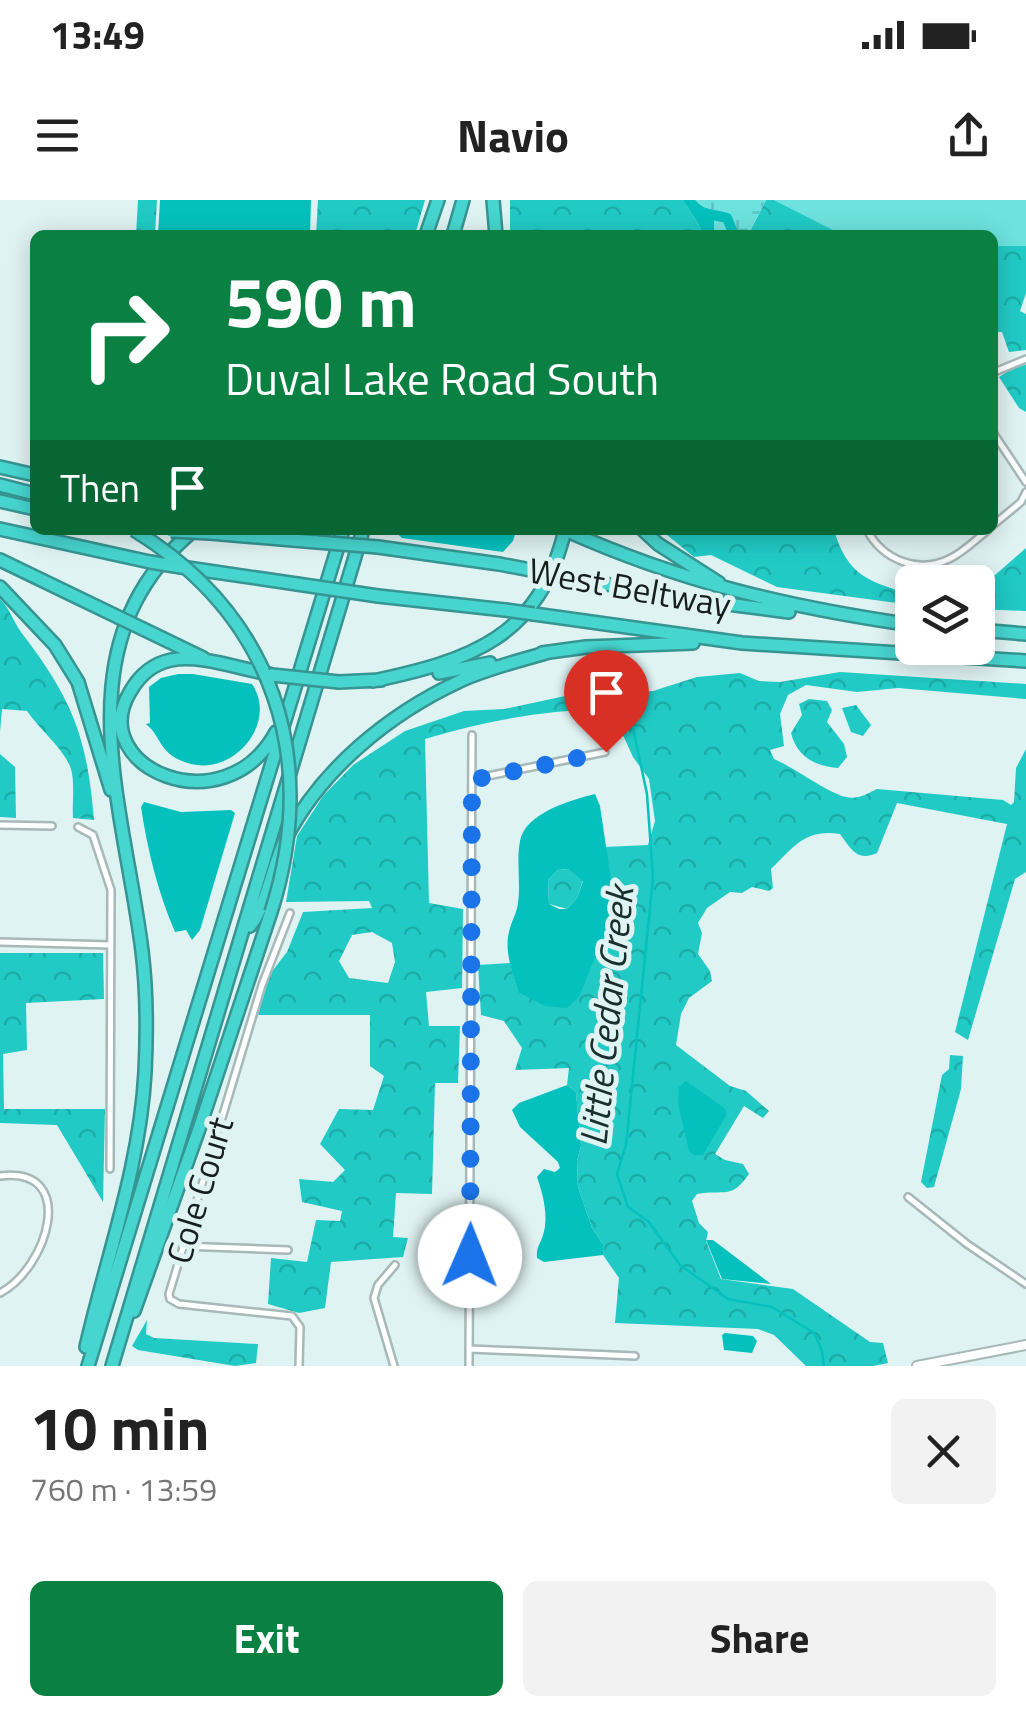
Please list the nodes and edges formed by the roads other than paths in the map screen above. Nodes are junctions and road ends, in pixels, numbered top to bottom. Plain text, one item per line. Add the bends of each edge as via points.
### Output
1 (441, 200) edge
2 (464, 200) edge
3 (493, 200) edge
4 (432, 230) edge
5 (455, 230) edge
6 (496, 230) edge
7 (1026, 359) edge
8 (998, 371) edge
9 (998, 441) edge
10 (0, 467) edge
11 (30, 474) edge
12 (1026, 482) edge
13 (0, 485) edge
14 (1026, 492) edge
15 (30, 493) edge
16 (0, 501) edge
17 (30, 508) edge
18 (998, 521) edge
19 (0, 529) edge
20 (141, 535) edge
21 (189, 535) edge
22 (234, 535) edge
23 (341, 535) edge
24 (362, 535) edge
25 (563, 535) edge
26 (576, 535) edge
27 (650, 535) edge
28 (871, 535) edge
29 (981, 535) edge
30 (0, 560) edge
31 (0, 587) edge
32 (741, 593) junction
33 (895, 622) edge
34 (895, 623) edge
35 (995, 631) edge
36 (1026, 634) edge
37 (742, 643) junction
38 (549, 652) junction
39 (1026, 662) edge
40 (216, 664) junction
41 (373, 681) junction
42 (288, 710) junction
43 (472, 735) dead end
44 (606, 752) dead end
45 (472, 780) junction
46 (0, 825) edge
47 (52, 826) dead end
48 (78, 827) dead end
49 (122, 833) junction
50 (290, 913) dead end
51 (242, 938) junction
52 (0, 942) edge
53 (111, 945) junction
54 (110, 1169) dead end
55 (0, 1176) edge
56 (908, 1197) dead end
57 (182, 1246) junction
58 (288, 1250) dead end
59 (395, 1266) dead end
60 (1026, 1284) edge
61 (0, 1293) edge
62 (1026, 1345) edge
63 (118, 1346) junction
64 (470, 1350) junction
65 (635, 1356) dead end
66 (85, 1366) edge
67 (112, 1366) edge
68 (299, 1366) edge
69 (394, 1366) edge
70 (470, 1366) edge
71 (917, 1366) edge

1 - 4 highway
2 - 5 highway
3 - 6 highway
7 - 8 street
9 - 12 street
10 - 11 highway
13 - 15 highway
14 - 18 street
16 - 17 highway
19 - 37 highway, West Beltway, bridge via 181,567
20 - 63 highway, bridge via 184,566 245,638 274,698 292,794 286,858 270,912 166,1226
21 - 49 highway via 144,585 119,638 109,712
22 - 34 highway, West Beltway, bridge via 378,547 688,599
23 - 42 highway
24 - 51 highway
25 - 41 highway via 547,581 526,612 493,640 458,660
26 - 32 highway via 654,568
27 - 32 highway
28 - 29 street via 888,554 920,565 952,558
30 - 40 highway, bridge
31 - 49 highway via 55,644 78,682
32 - 33 highway
35 - 36 highway
37 - 38 highway
37 - 39 highway, West Beltway
38 - 41 highway
38 - 51 highway via 461,681 418,703 353,752 285,840
40 - 41 highway, bridge
40 - 42 highway via 173,659 138,678 122,716 127,746 140,763 184,781 228,777 254,762
42 - 66 highway
43 - 45 street
44 - 45 street
45 - 64 street
46 - 47 street
48 - 53 street via 93,835 111,890
49 - 66 highway via 142,951 145,1072 126,1197
50 - 57 street, Cole Court
51 - 63 highway
52 - 53 street
53 - 54 street
55 - 61 street via 30,1180 46,1196 49,1218 36,1258
56 - 60 street
57 - 58 street
57 - 68 street, Cole Court via 170,1299 292,1316 300,1327
59 - 69 street via 374,1298
62 - 71 main road
63 - 67 highway
64 - 65 street
64 - 70 street

